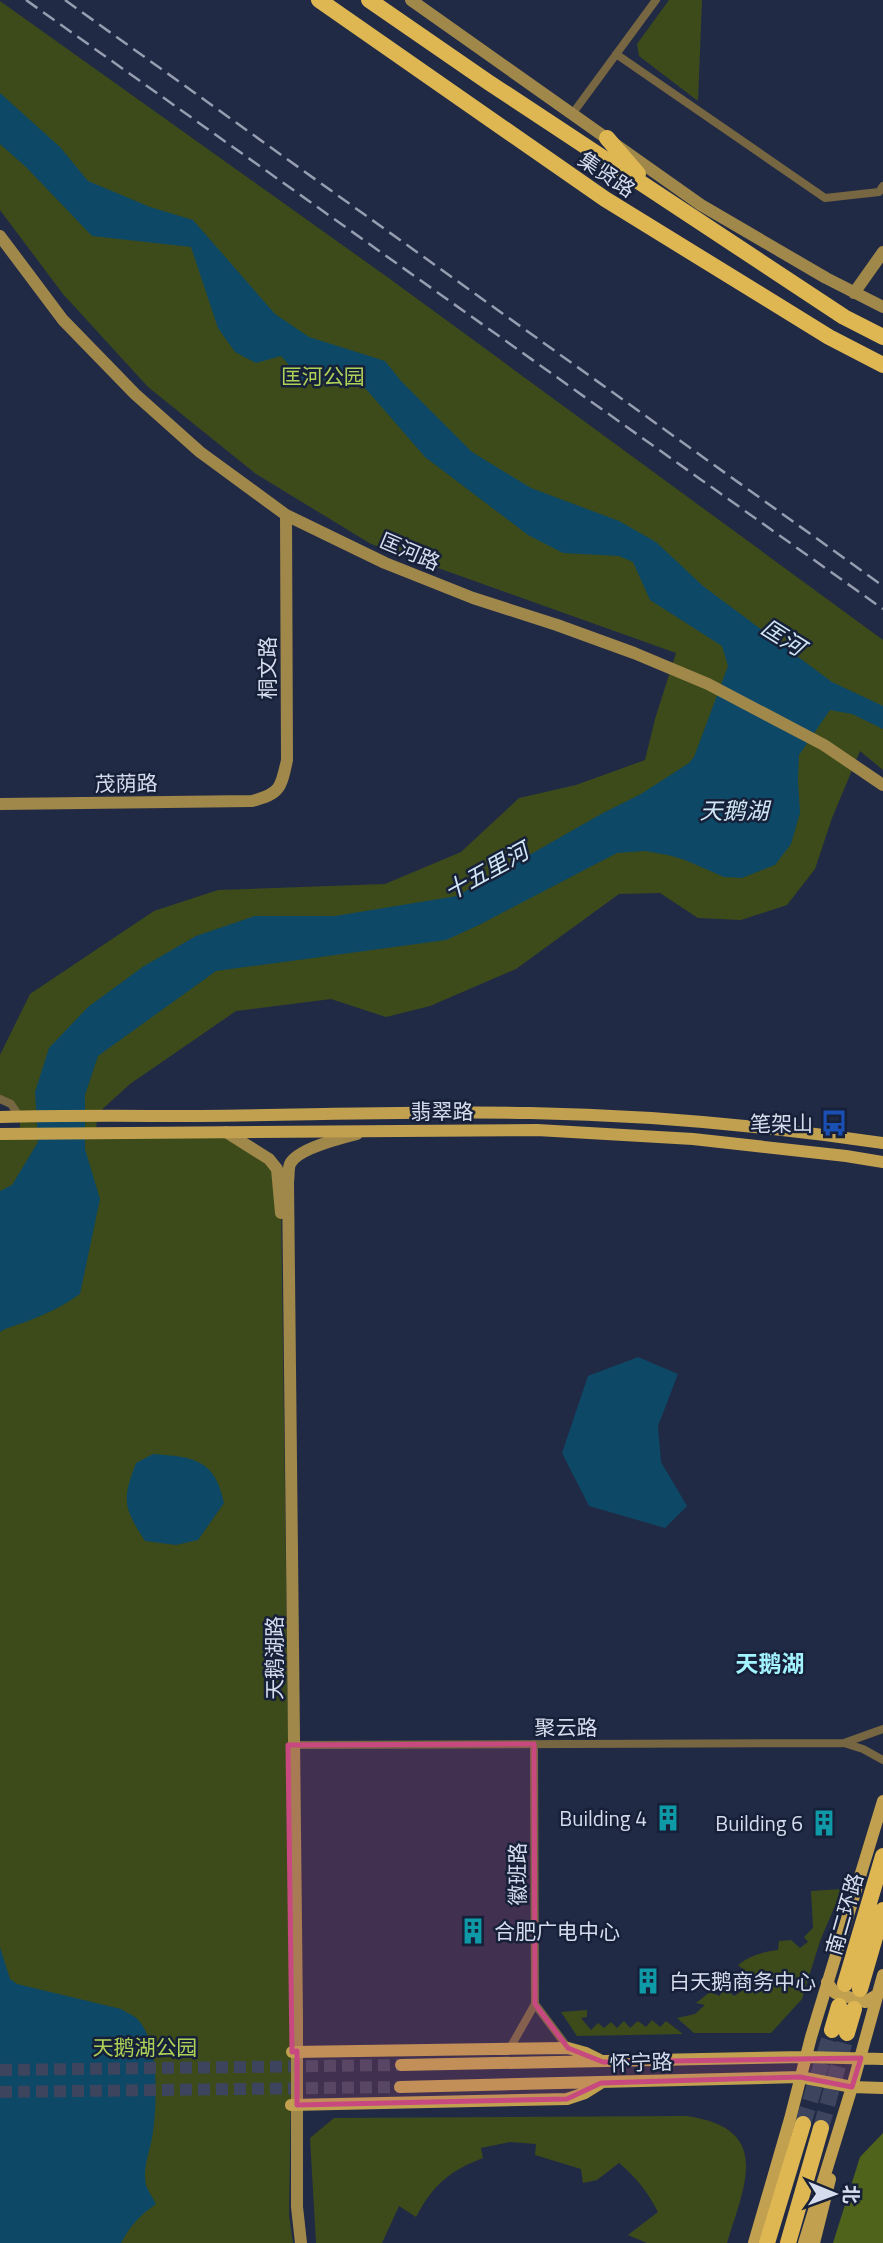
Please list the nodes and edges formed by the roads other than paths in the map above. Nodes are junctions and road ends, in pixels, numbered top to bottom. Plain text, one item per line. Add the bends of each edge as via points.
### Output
1 (319, 0) edge
2 (369, 0) edge
3 (411, 0) edge
4 (656, 0) edge
5 (616, 54) junction
6 (573, 113) junction
7 (607, 138) junction
8 (883, 186) edge
9 (650, 190) junction
10 (0, 236) edge
11 (883, 252) edge
12 (854, 293) junction
13 (883, 307) edge
14 (883, 337) edge
15 (883, 365) edge
16 (286, 515) junction
17 (883, 785) edge
18 (251, 801) joint
19 (0, 804) edge
20 (0, 1099) edge
21 (19, 1116) junction
22 (0, 1117) edge
23 (373, 1131) junction
24 (226, 1132) junction
25 (0, 1134) edge
26 (883, 1143) edge
27 (883, 1162) edge
28 (883, 1728) edge
29 (844, 1743) junction
30 (534, 1744) junction
31 (290, 1745) junction
32 (883, 1760) edge
33 (883, 1801) edge
34 (883, 1856) edge
35 (883, 1910) edge
36 (883, 1975) edge
37 (827, 1982) junction
38 (877, 1995) junction
39 (534, 2004) junction
40 (847, 2008) dead end
41 (840, 2031) tunnel mouth
42 (510, 2048) junction
43 (568, 2048) junction
44 (294, 2052) junction
45 (805, 2057) junction
46 (861, 2058) junction
47 (883, 2059) edge
48 (603, 2062) junction
49 (401, 2065) tunnel mouth
50 (800, 2077) junction
51 (601, 2083) junction
52 (400, 2087) tunnel mouth
53 (852, 2087) junction
54 (883, 2088) edge
55 (294, 2105) junction
56 (797, 2122) junction
57 (840, 2124) junction
58 (821, 2128) tunnel mouth
59 (293, 2243) edge
60 (301, 2243) edge
61 (746, 2243) edge
62 (754, 2243) edge
63 (767, 2243) edge
64 (788, 2243) edge
65 (804, 2243) edge
66 (814, 2243) edge

1 - 15 highway, 集贤路 via 605,199 829,337
2 - 9 highway, 集贤路
3 - 6 street
4 - 5 street
5 - 6 street
5 - 8 street via 825,198 878,192
6 - 7 street
7 - 9 highway
7 - 12 street via 701,205
9 - 14 highway, 集贤路 via 844,317
10 - 16 street, 匡河路 via 63,320 135,394 200,452
11 - 12 street
12 - 13 street
16 - 17 street, 匡河路 via 385,563 708,684 824,745
16 - 18 street, 桐文路 via 287,760 282,785 268,797
18 - 19 street, 茂荫路
20 - 21 street via 11,1104
21 - 22 main road, 翡翠路
21 - 26 main road, 翡翠路 via 530,1113 674,1120
23 - 24 main road, 翡翠路
23 - 27 main road, 翡翠路 via 537,1130 693,1139
23 - 31 street, 天鹅湖路 via 331,1141 296,1156 289,1166 294,1613
24 - 25 main road, 翡翠路
24 - 31 street, 天鹅湖路 via 277,1169 281,1202
28 - 29 street, 聚云路
29 - 30 street, 聚云路
29 - 32 street, 聚云路
30 - 31 street, 聚云路
30 - 39 street, 徽班路
31 - 44 street, 天鹅湖路
33 - 37 main road
34 - 35 highway, 南二环路 via 853,1987
36 - 38 main road
37 - 38 main road via 835,1993 865,2002
37 - 45 main road
38 - 46 main road
39 - 42 street, 徽班路
39 - 43 street
40 - 41 highway
42 - 43 main road
42 - 44 main road
43 - 48 main road
44 - 55 street, 天鹅湖路
45 - 46 main road, 怀宁路
45 - 48 main road, 怀宁路
45 - 50 main road
46 - 47 main road, 怀宁路
46 - 53 main road
48 - 49 main road, 怀宁路
50 - 51 main road, 怀宁路
50 - 53 main road, 怀宁路
50 - 56 main road
51 - 52 main road, 怀宁路
51 - 55 main road via 567,2099
53 - 54 main road, 怀宁路
53 - 57 main road
55 - 59 street, 天鹅湖路 via 289,2215
55 - 60 street, 天鹅湖路
56 - 61 main road via 772,2158
56 - 62 main road
56 - 63 highway
57 - 65 main road
57 - 66 main road
58 - 64 highway

